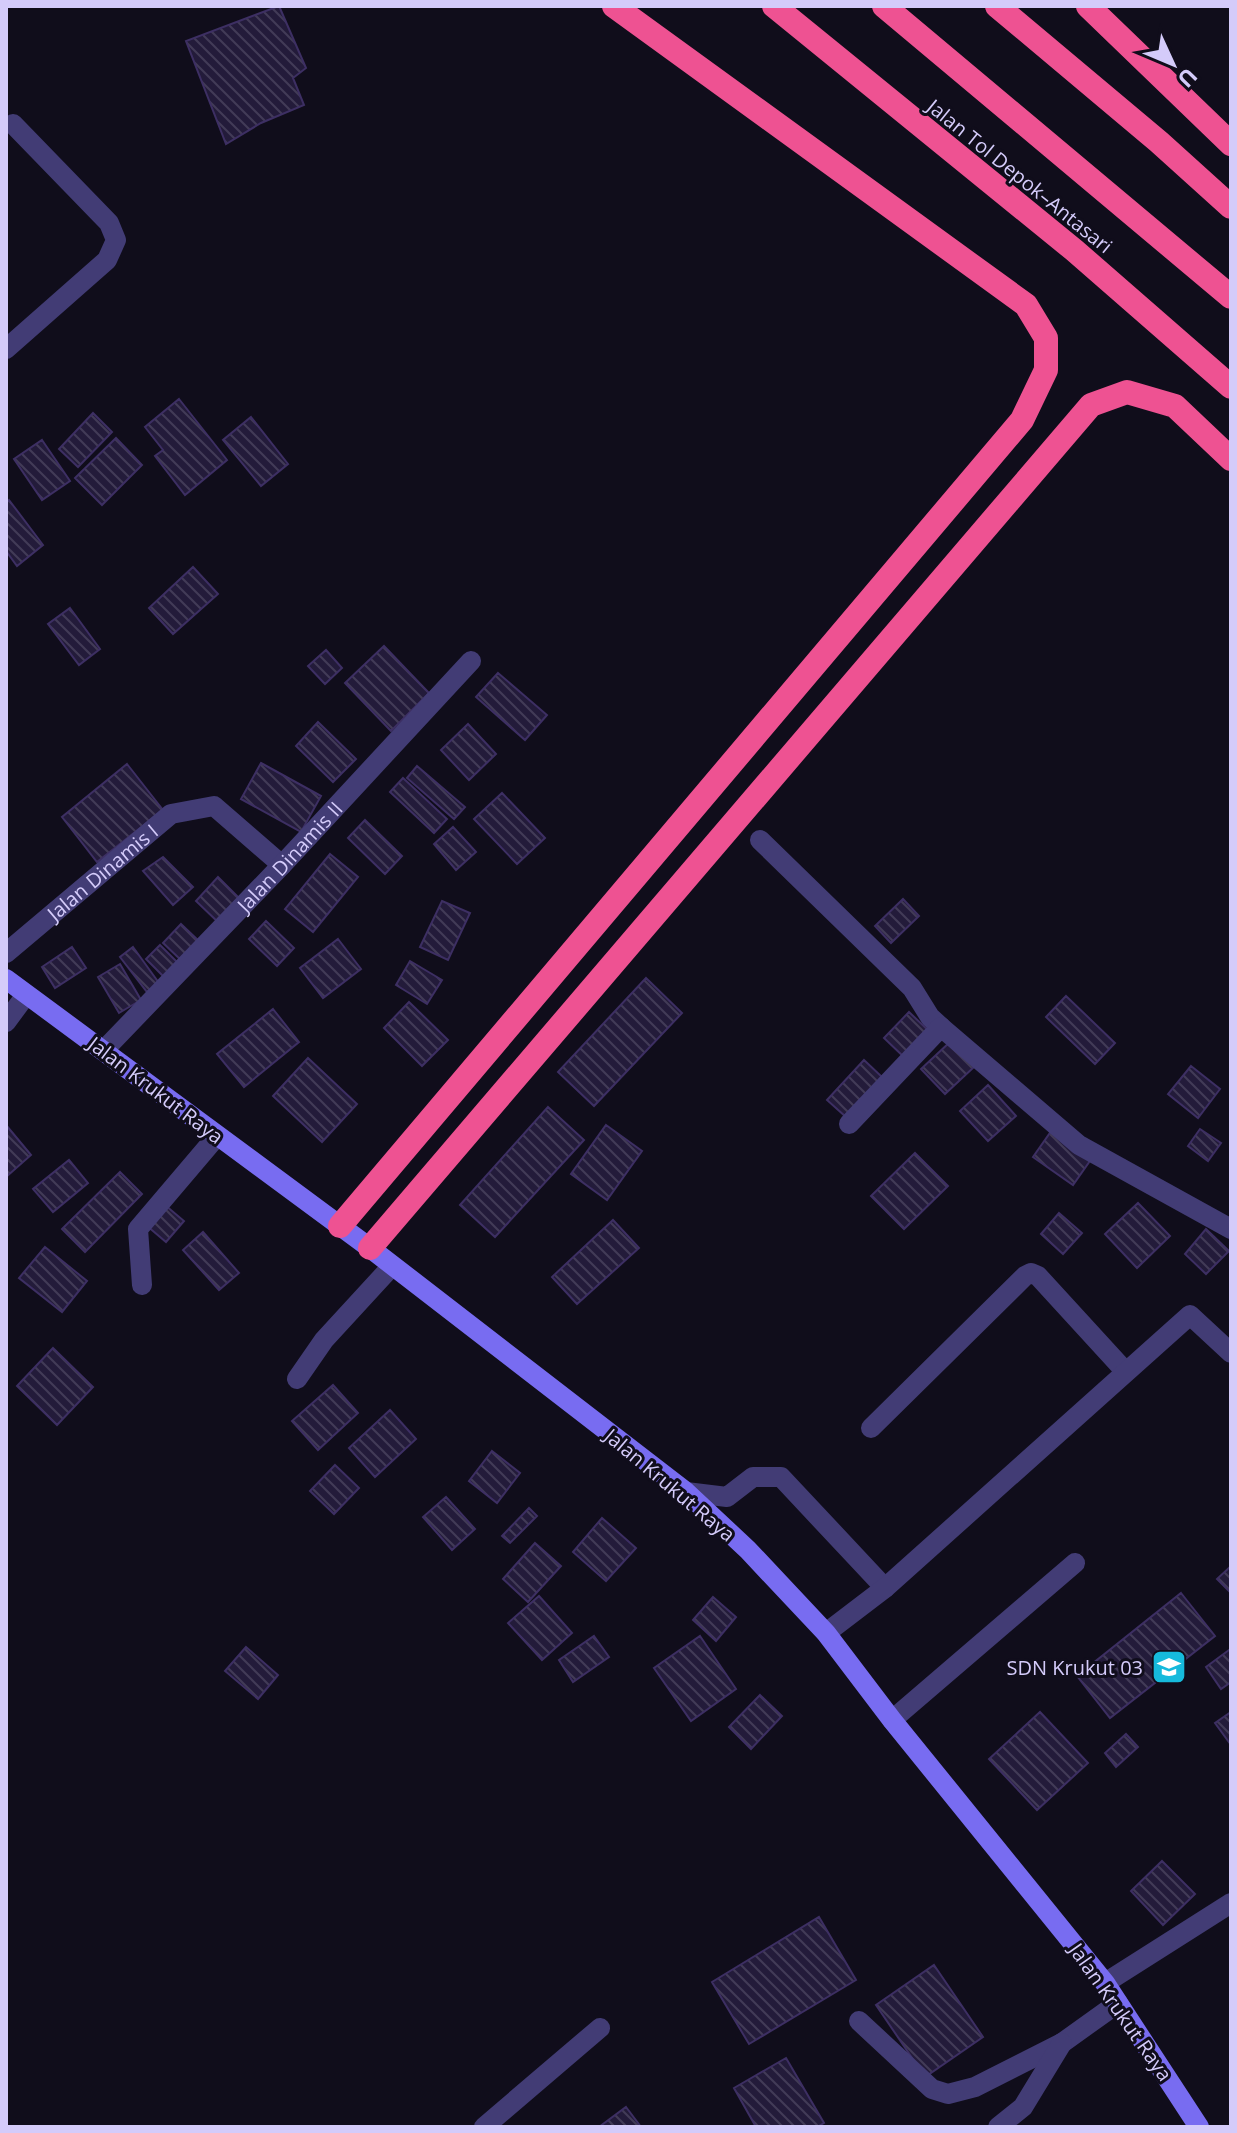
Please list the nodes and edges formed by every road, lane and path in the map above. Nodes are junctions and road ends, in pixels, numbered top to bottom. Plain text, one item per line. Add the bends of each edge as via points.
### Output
1 (614, 6) edge
2 (771, 6) edge
3 (884, 6) edge
4 (997, 6) edge
5 (1088, 6) edge
6 (13, 124) dead end
7 (1231, 144) edge
8 (1231, 207) edge
9 (1231, 297) edge
10 (6, 349) edge
11 (1231, 387) edge
12 (1231, 459) edge
13 (471, 661) dead end
14 (760, 840) dead end
15 (282, 865) junction
16 (6, 953) edge
17 (6, 979) edge
18 (26, 995) junction
19 (7, 1020) edge
20 (941, 1027) junction
21 (104, 1050) junction
22 (849, 1124) dead end
23 (217, 1136) junction
24 (340, 1226) junction
25 (1231, 1229) edge
26 (370, 1248) junction
27 (392, 1266) junction
28 (142, 1285) dead end
29 (1231, 1353) edge
30 (1125, 1371) junction
31 (297, 1379) dead end
32 (871, 1428) dead end
33 (686, 1492) junction
34 (1075, 1563) dead end
35 (885, 1588) junction
36 (826, 1633) junction
37 (892, 1720) junction
38 (1231, 1903) edge
39 (1105, 1983) junction
40 (1118, 2003) junction
41 (859, 2021) dead end
42 (600, 2028) dead end
43 (1062, 2043) junction
44 (490, 2125) edge
45 (998, 2127) edge
46 (1199, 2127) edge

1 - 24 highway via 1026,305 1046,338 1046,370 1022,420
2 - 11 highway, Jalan Tol Depok–Antasari via 1074,250
3 - 9 highway, Jalan Tol Depok–Antasari
4 - 8 highway
5 - 7 highway
6 - 10 street via 109,223 116,240 107,260
12 - 26 highway via 1175,406 1127,392 1091,405
13 - 15 street, Jalan Dinamis II
14 - 20 street via 912,988
15 - 16 street, Jalan Dinamis I via 214,806 171,814
15 - 21 street, Jalan Dinamis II
17 - 18 street, Jalan Krukut Raya
18 - 19 street
18 - 21 street, Jalan Krukut Raya
20 - 22 street
20 - 25 street via 1079,1145
21 - 23 street, Jalan Krukut Raya
23 - 24 street, Jalan Krukut Raya
23 - 28 street via 138,1229
24 - 26 street, Jalan Krukut Raya
26 - 27 street, Jalan Krukut Raya
27 - 31 street via 324,1340
27 - 33 street, Jalan Krukut Raya
29 - 30 street via 1190,1315
30 - 32 street via 1038,1276 1029,1274
30 - 35 street
33 - 35 street via 727,1497 753,1477 781,1477
33 - 36 street, Jalan Krukut Raya
34 - 37 street
35 - 36 street
36 - 37 street, Jalan Krukut Raya
37 - 39 street, Jalan Krukut Raya
38 - 39 street
39 - 40 street, Jalan Krukut Raya
40 - 43 street
40 - 46 street, Jalan Krukut Raya
41 - 43 street via 932,2089 948,2094 975,2087
42 - 44 street
43 - 45 street via 1023,2107

